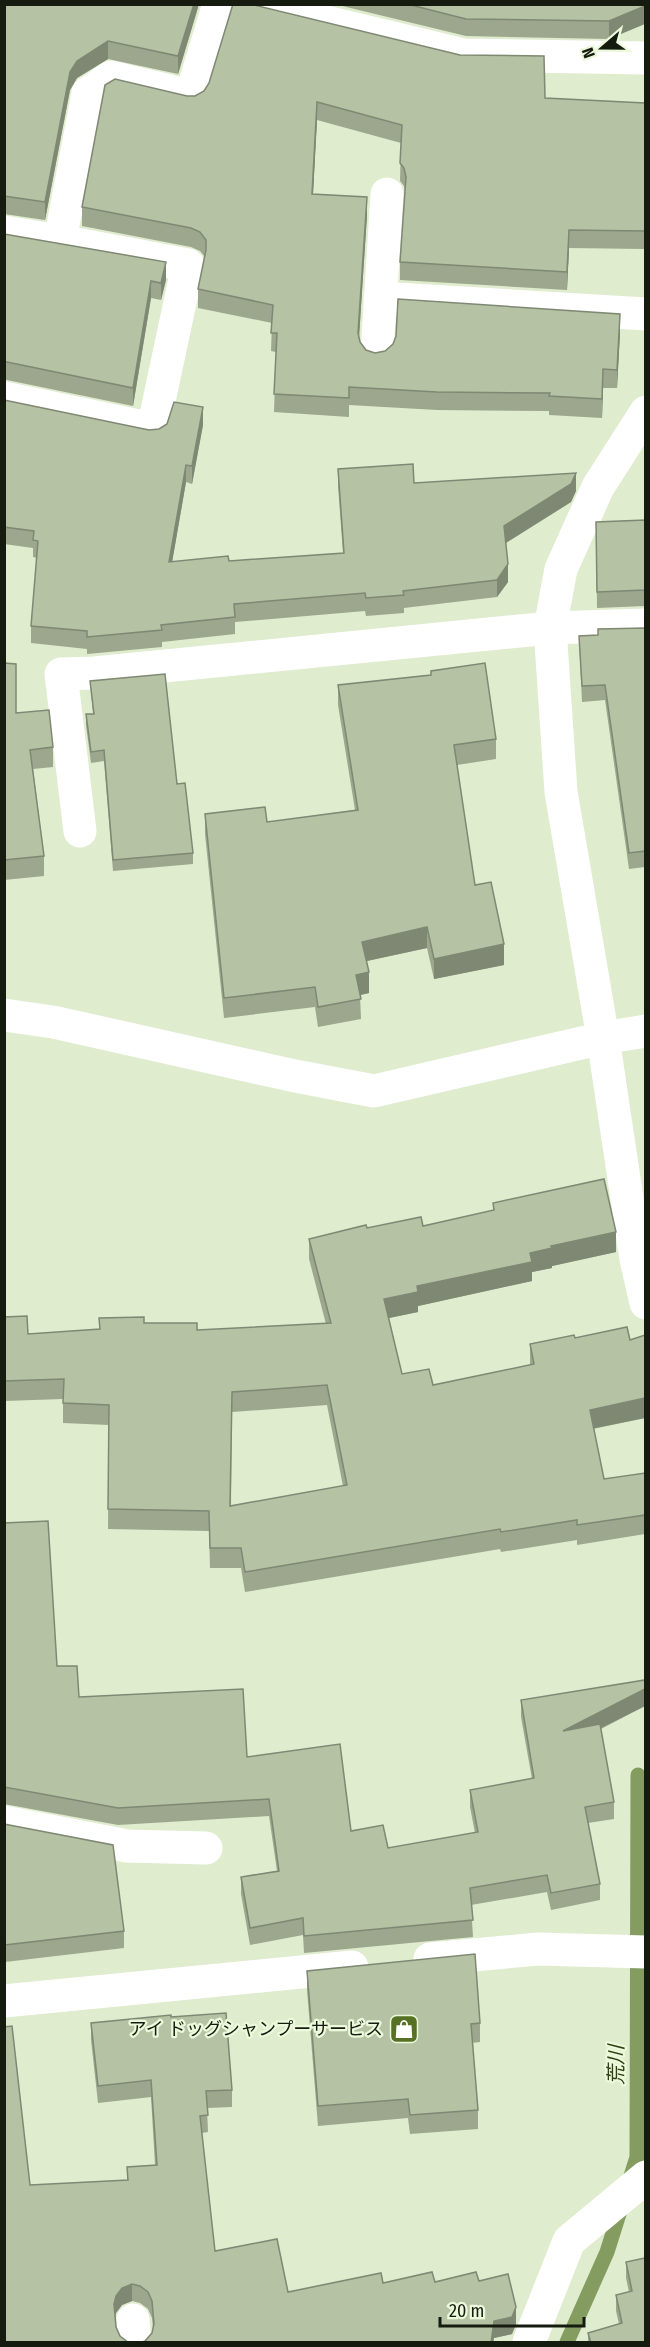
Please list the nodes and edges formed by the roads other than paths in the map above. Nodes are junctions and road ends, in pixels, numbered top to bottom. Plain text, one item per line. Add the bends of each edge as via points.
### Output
1 (219, 4) edge
2 (251, 4) edge
3 (645, 58) edge
4 (387, 194) dead end
5 (4, 232) edge
6 (60, 241) junction
7 (380, 298) junction
8 (645, 314) edge
9 (377, 353) edge
10 (4, 398) edge
11 (645, 412) edge
12 (645, 625) edge
13 (550, 628) junction
14 (80, 831) dead end
15 (4, 1015) edge
16 (645, 1030) edge
17 (603, 1038) junction
18 (645, 1303) edge
19 (4, 1822) edge
20 (206, 1848) dead end
21 (633, 1952) edge
22 (4, 2001) edge
23 (642, 2179) edge
24 (529, 2343) edge

1 - 6 street via 191,96 111,77 88,93
2 - 3 street via 464,55
4 - 7 street
5 - 6 street
6 - 10 street via 188,265 153,429
7 - 8 street
7 - 9 street
11 - 13 street via 598,487 561,569
12 - 13 street
13 - 14 street via 61,674
13 - 17 street via 561,792
15 - 17 street via 374,1090
16 - 17 street
17 - 18 street
19 - 20 street via 127,1846
21 - 22 street via 538,1949
23 - 24 street via 569,2241

